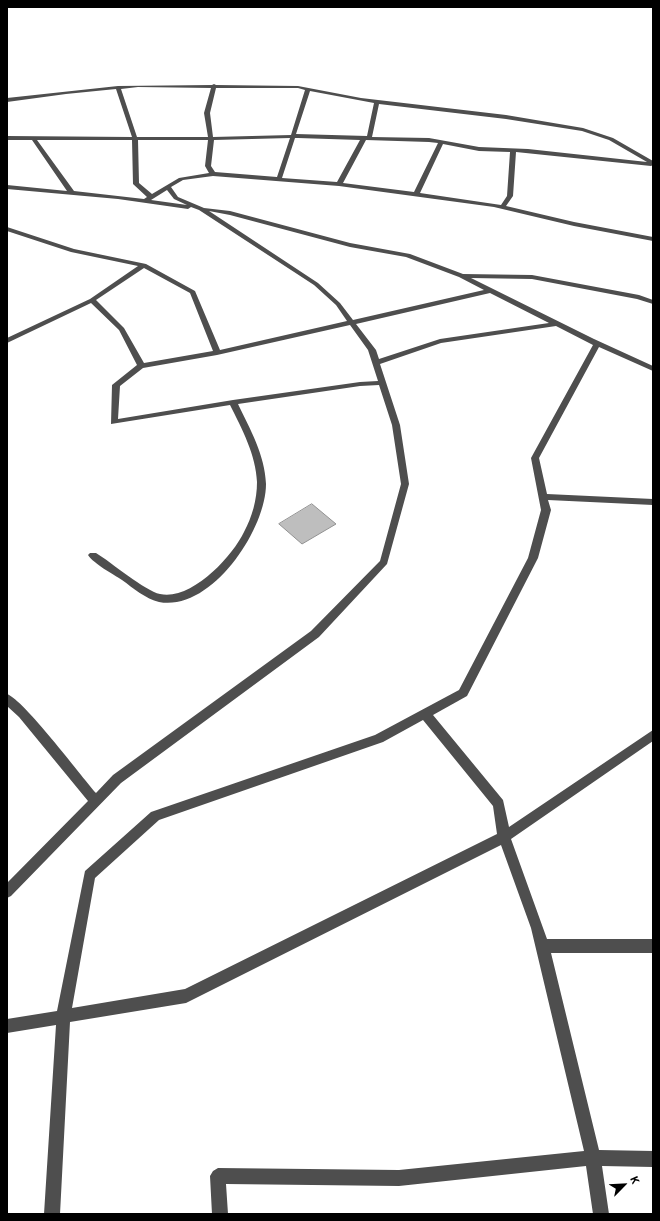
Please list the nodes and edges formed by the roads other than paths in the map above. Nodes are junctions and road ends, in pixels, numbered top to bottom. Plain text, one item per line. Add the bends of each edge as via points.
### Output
1 (214, 85) junction
2 (118, 87) junction
3 (308, 89) junction
4 (7, 100) edge
5 (377, 102) junction
6 (292, 136) junction
7 (7, 138) edge
8 (33, 138) junction
9 (135, 138) junction
10 (211, 138) junction
11 (367, 138) junction
12 (441, 142) junction
13 (513, 151) junction
14 (653, 163) edge
15 (213, 174) junction
16 (279, 179) junction
17 (339, 184) junction
18 (7, 187) edge
19 (168, 187) junction
20 (72, 193) junction
21 (416, 195) junction
22 (151, 197) junction
23 (145, 201) junction
24 (502, 208) junction
25 (201, 209) junction
26 (7, 229) edge
27 (653, 239) edge
28 (144, 266) junction
29 (461, 276) junction
30 (492, 291) junction
31 (92, 300) junction
32 (653, 302) edge
33 (352, 323) junction
34 (558, 324) junction
35 (7, 341) edge
36 (597, 344) junction
37 (216, 353) junction
38 (376, 363) junction
39 (141, 366) junction
40 (653, 369) edge
41 (383, 383) junction
42 (233, 402) junction
43 (543, 497) junction
44 (653, 502) edge
45 (94, 555) dead end
46 (7, 699) edge
47 (425, 714) junction
48 (653, 735) edge
49 (94, 801) junction
50 (504, 837) junction
51 (7, 892) edge
52 (543, 946) junction
53 (653, 946) edge
54 (63, 1017) junction
55 (7, 1026) edge
56 (592, 1158) junction
57 (653, 1159) edge
58 (52, 1214) edge
59 (220, 1214) edge
60 (601, 1214) edge

1 - 2 street
1 - 3 street
1 - 10 street via 207,113
2 - 4 street
2 - 9 street
3 - 5 street
3 - 6 street
5 - 11 street
5 - 14 street via 506,117 583,130 611,140
6 - 10 street
6 - 11 street
6 - 16 street
7 - 8 street
8 - 9 street
8 - 20 street
9 - 10 street
9 - 22 street via 136,184
10 - 15 street via 208,166
11 - 12 street
11 - 17 street
12 - 13 street via 479,149
12 - 21 street
13 - 14 street
13 - 24 street via 510,196
15 - 16 street
15 - 19 street via 182,179
16 - 17 street
17 - 21 street
18 - 20 street
19 - 22 street
19 - 25 street via 176,198
20 - 23 street
21 - 24 street
22 - 23 street
23 - 25 street
24 - 27 street
25 - 29 street via 230,213 350,245 408,254
25 - 33 street via 316,284 338,304
26 - 28 street via 73,251
28 - 31 street
28 - 37 street via 194,292
29 - 30 street
29 - 32 street via 532,277 639,297
30 - 33 street
30 - 34 street
31 - 35 street
31 - 39 street via 122,328
33 - 37 street
33 - 38 street via 372,350
34 - 36 street
34 - 38 street via 440,341
36 - 40 street
36 - 43 street via 535,458
37 - 39 street
38 - 41 street
39 - 42 street via 116,385 114,422
41 - 42 street
41 - 49 street via 396,425 405,484 384,562 315,634 117,779
42 - 45 street via 259,463 260,501 254,521 236,552 223,567 207,582 185,595 169,598 154,596
43 - 44 street
43 - 47 street via 546,510 533,558 463,693
46 - 49 street via 23,714
47 - 50 street via 499,804
47 - 54 street via 380,739 155,816 89,875
48 - 50 street
49 - 51 street
50 - 52 street
50 - 54 street via 186,996
52 - 53 street
52 - 56 street via 590,1140
54 - 55 street
54 - 58 street
56 - 57 street
56 - 59 street via 399,1178 218,1176
56 - 60 street

